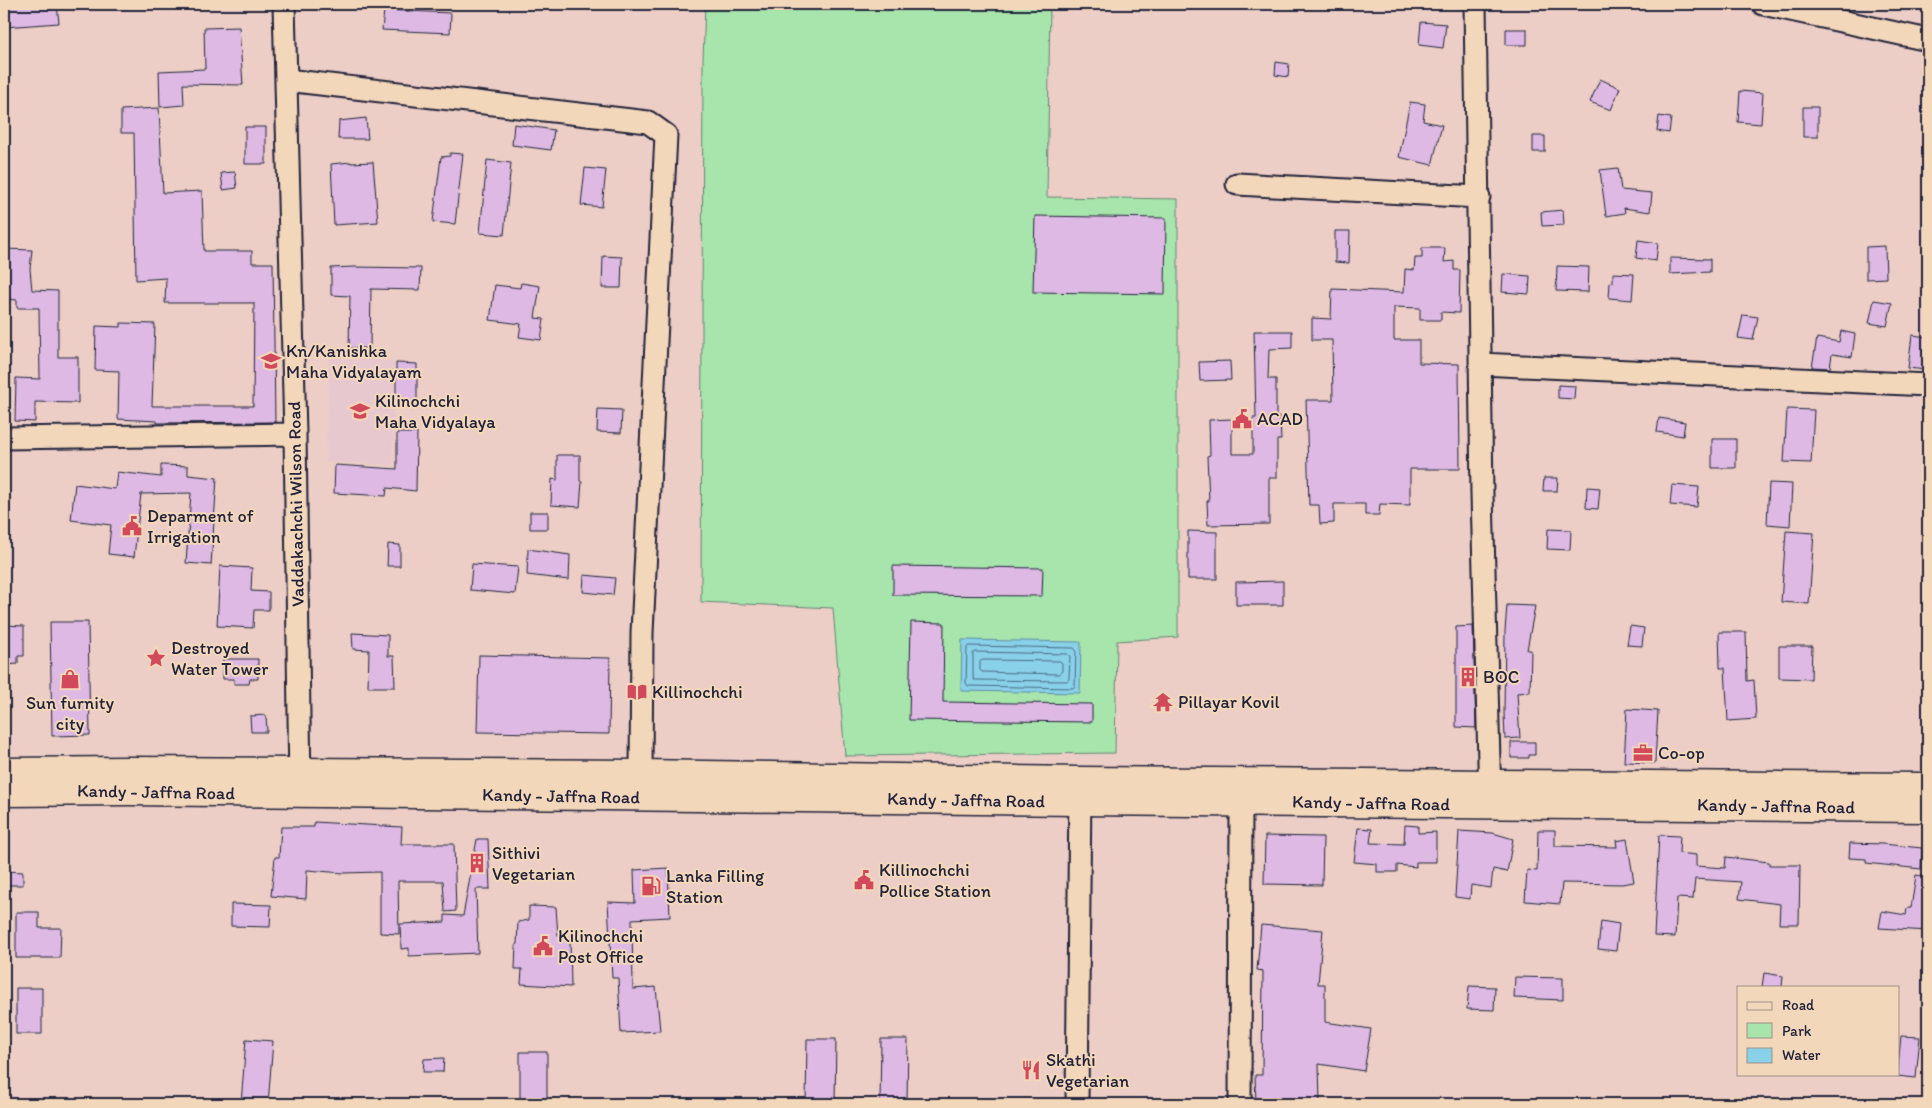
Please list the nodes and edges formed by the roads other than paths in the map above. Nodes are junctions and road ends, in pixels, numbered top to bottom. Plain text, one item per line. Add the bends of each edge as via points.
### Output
1 (284, 4) edge
2 (1475, 4) edge
3 (1763, 4) edge
4 (1928, 40) edge
5 (286, 80) junction
6 (1237, 184) dead end
7 (1479, 197) junction
8 (1481, 364) junction
9 (1928, 385) edge
10 (295, 434) junction
11 (4, 438) edge
12 (4, 772) edge
13 (641, 774) junction
14 (300, 783) junction
15 (1928, 787) edge
16 (1080, 791) junction
17 (4, 792) edge
18 (1490, 795) junction
19 (1241, 803) junction
20 (1928, 808) edge
21 (1078, 1104) edge
22 (1240, 1104) edge

1 - 5 street, Vaddakachchi Wilson Road
2 - 7 street
3 - 4 street
5 - 10 street, Vaddakachchi Wilson Road
5 - 13 street via 648,122 666,135 643,623
6 - 7 street
7 - 8 street
8 - 9 street
8 - 18 street
10 - 11 street
10 - 14 street, Vaddakachchi Wilson Road
12 - 14 highway, Kandy - Jaffna Road via 128,770
13 - 14 highway, Kandy - Jaffna Road
13 - 16 highway, Kandy - Jaffna Road
14 - 16 highway, Kandy - Jaffna Road
14 - 17 highway, Kandy - Jaffna Road
15 - 18 highway, Kandy - Jaffna Road via 1716,784
16 - 18 highway, Kandy - Jaffna Road
16 - 19 highway, Kandy - Jaffna Road
16 - 21 street
18 - 19 highway, Kandy - Jaffna Road
18 - 20 highway, Kandy - Jaffna Road
19 - 22 street

